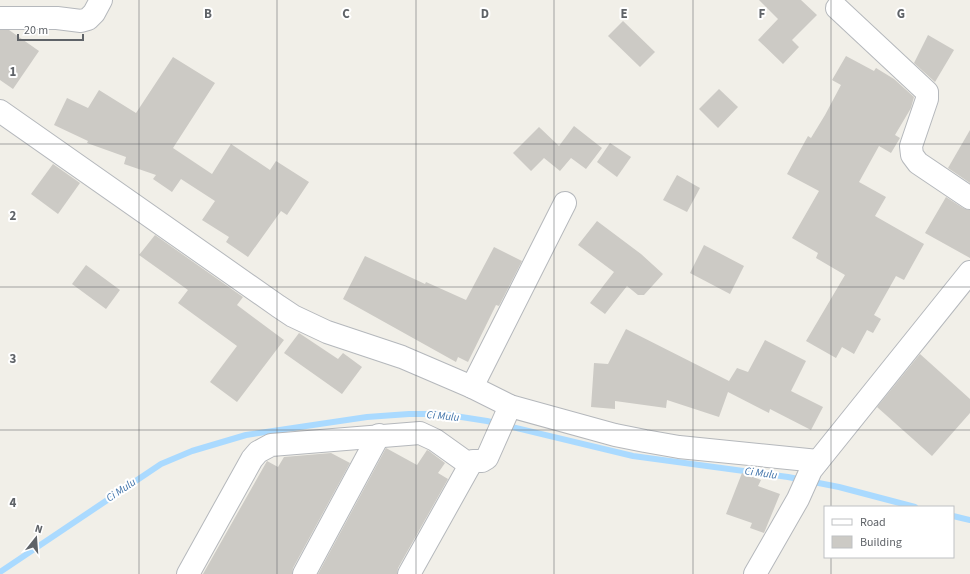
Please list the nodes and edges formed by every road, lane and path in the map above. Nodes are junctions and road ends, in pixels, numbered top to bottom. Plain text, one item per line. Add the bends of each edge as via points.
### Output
1 (101, 0) edge
2 (837, 8) dead end
3 (0, 18) edge
4 (0, 111) edge
5 (970, 198) edge
6 (565, 203) dead end
7 (970, 272) edge
8 (472, 387) junction
9 (508, 412) junction
10 (379, 435) junction
11 (470, 465) junction
12 (815, 466) junction
13 (188, 574) edge
14 (304, 574) edge
15 (409, 574) edge
16 (755, 574) edge

1 - 3 street via 88,19 80,21 57,18
2 - 5 street via 927,92 911,146 912,155 918,162
4 - 8 street via 293,316 327,332 402,357
6 - 8 street
7 - 12 street
8 - 9 street
9 - 11 street via 487,458
9 - 12 street via 659,443
10 - 11 street via 420,433
10 - 13 street via 271,445 258,452
10 - 14 street
11 - 15 street
12 - 16 street

